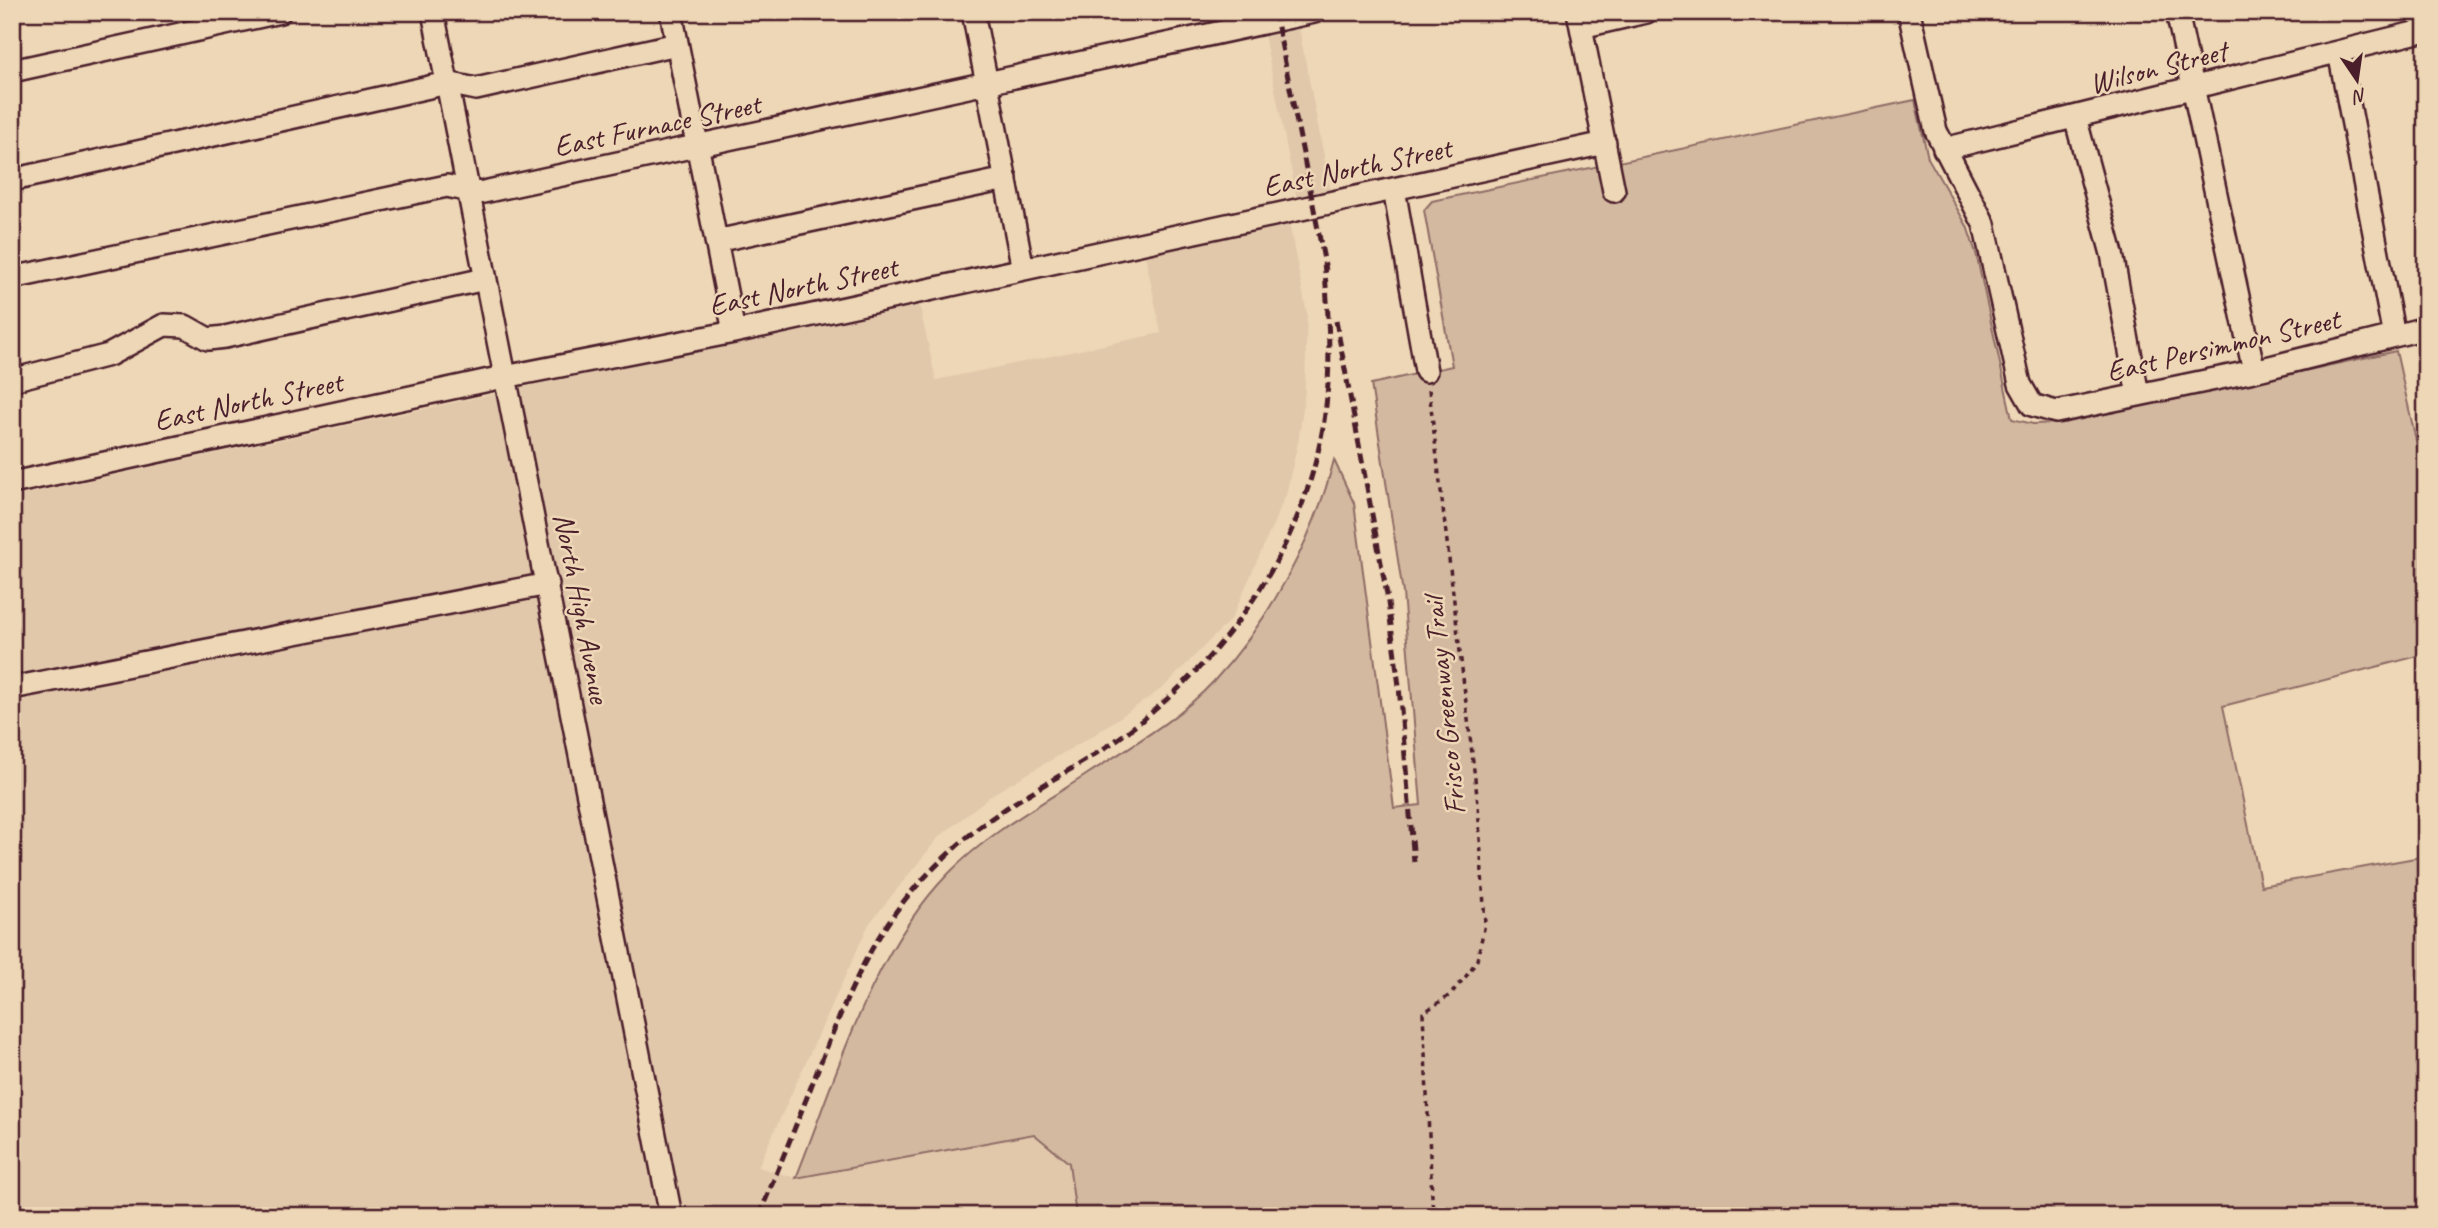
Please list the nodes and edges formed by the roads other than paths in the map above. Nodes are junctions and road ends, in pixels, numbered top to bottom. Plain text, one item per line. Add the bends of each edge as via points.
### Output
1 (280, 12) edge
2 (433, 12) edge
3 (671, 12) edge
4 (973, 12) edge
5 (1314, 12) edge
6 (1646, 12) edge
7 (1909, 12) edge
8 (2177, 12) edge
9 (1580, 19) edge
10 (2426, 30) edge
11 (677, 44) junction
12 (2339, 52) junction
13 (12, 71) edge
14 (447, 83) junction
15 (987, 85) junction
16 (2193, 90) junction
17 (2075, 117) junction
18 (1605, 143) junction
19 (697, 147) junction
20 (1944, 149) junction
21 (1006, 179) junction
22 (12, 180) edge
23 (468, 189) junction
24 (1394, 189) junction
25 (1614, 191) dead end
26 (716, 241) junction
27 (1023, 269) junction
28 (12, 278) edge
29 (485, 279) junction
30 (2426, 328) edge
31 (734, 332) junction
32 (2394, 336) junction
33 (1426, 371) road end
34 (2254, 371) junction
35 (504, 377) junction
36 (12, 380) edge
37 (2138, 395) junction
38 (12, 483) edge
39 (548, 584) junction
40 (12, 688) edge
41 (671, 1216) edge

1 - 13 street
2 - 14 street, North High Avenue
3 - 11 street
4 - 15 street
5 - 15 street, East Furnace Street
6 - 9 street
7 - 20 street
8 - 16 street
9 - 18 street
10 - 12 street, Wilson Street
11 - 14 street via 476,89
11 - 19 street
12 - 16 street, Wilson Street
12 - 32 street
14 - 22 street
14 - 23 street, North High Avenue
15 - 19 street, East Furnace Street
15 - 21 street
16 - 17 street, Wilson Street
16 - 34 street
17 - 20 street, Wilson Street
17 - 37 street via 2112,254
18 - 24 street, East North Street
18 - 25 street
19 - 23 street, East Furnace Street via 479,193
19 - 26 street
20 - 37 street, East Persimmon Street via 1984,224 2020,384 2032,405 2056,412
21 - 26 street
21 - 27 street
23 - 28 street, East Furnace Street via 447,186
23 - 29 street, North High Avenue
24 - 27 street, East North Street
24 - 33 street
26 - 31 street
27 - 31 street, East North Street
29 - 35 street, North High Avenue
29 - 36 street via 225,337 208,338 185,326 164,326 109,355
30 - 32 street, East Persimmon Street
31 - 35 street, East North Street
32 - 34 street, East Persimmon Street
34 - 37 street, East Persimmon Street
35 - 38 street, East North Street
35 - 39 street, North High Avenue
39 - 40 street
39 - 41 street, North High Avenue

